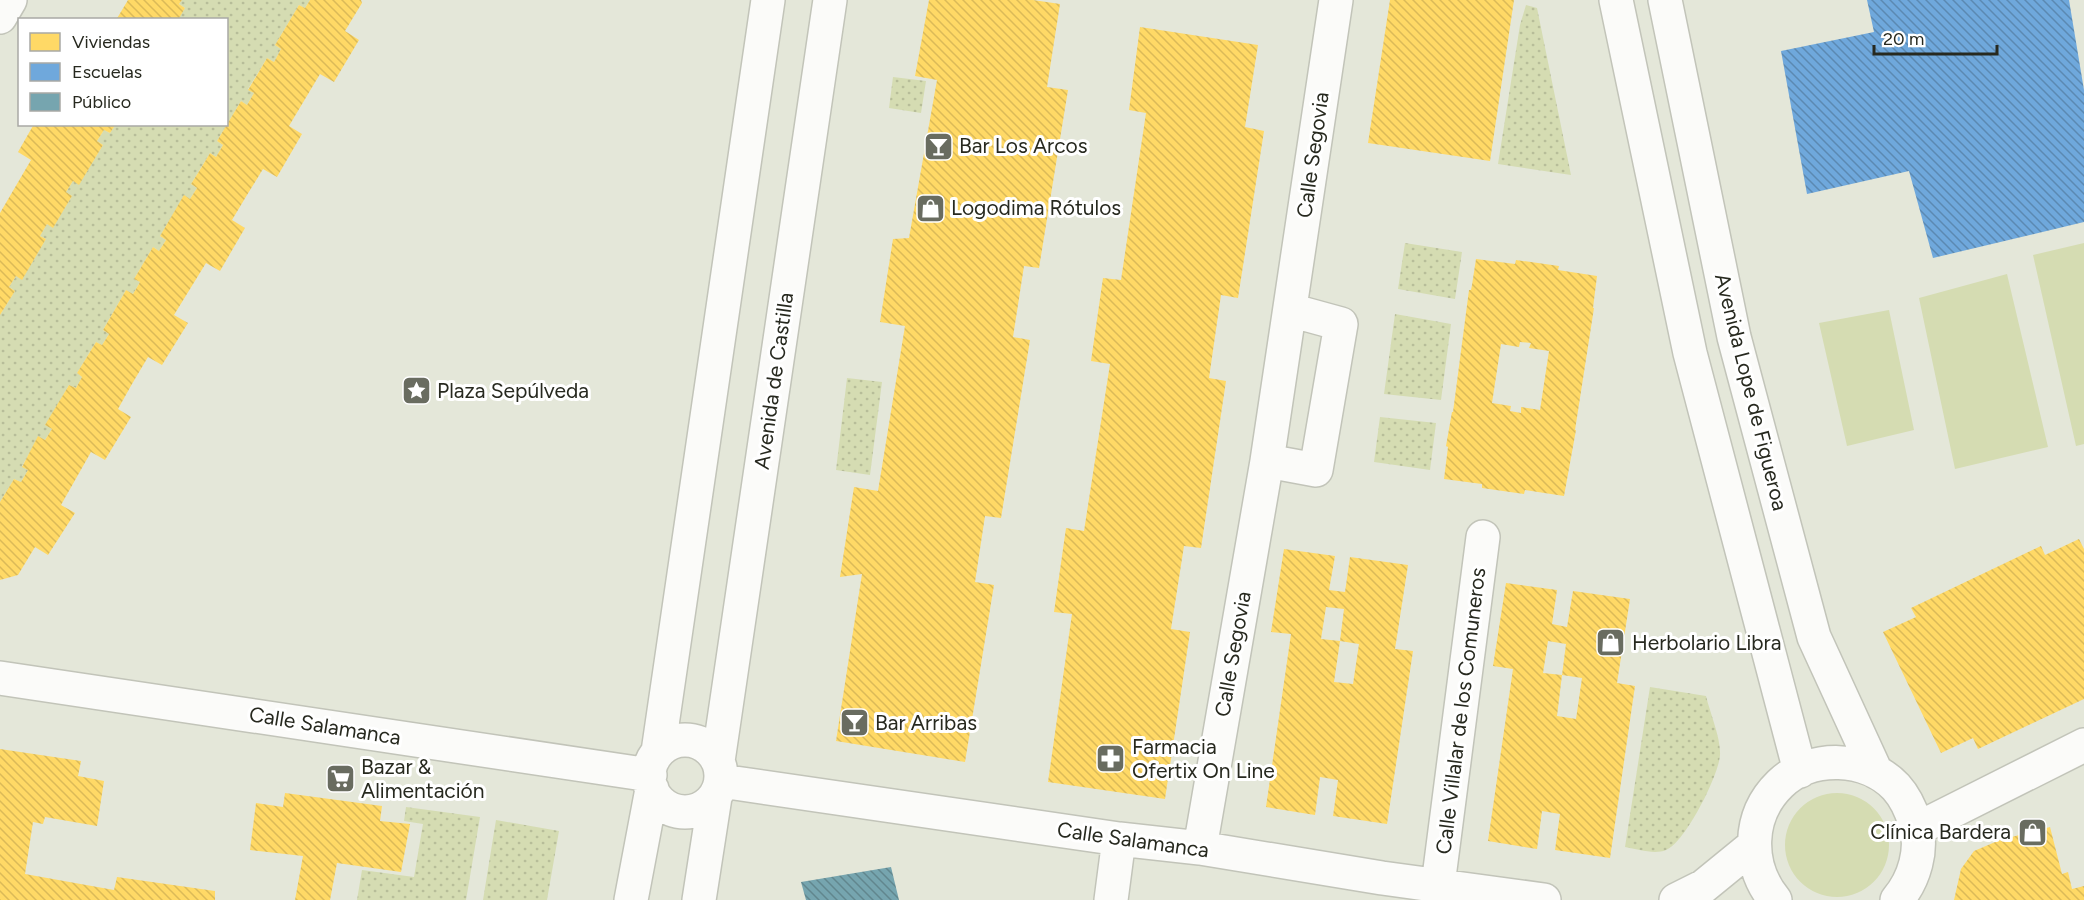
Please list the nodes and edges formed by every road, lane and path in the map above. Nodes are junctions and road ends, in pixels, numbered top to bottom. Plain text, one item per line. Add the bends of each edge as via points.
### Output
1 (10, 0) edge
2 (768, 0) edge
3 (830, 0) edge
4 (1336, 0) edge
5 (1616, 0) edge
6 (1665, 0) edge
7 (0, 16) edge
8 (1290, 310) junction
9 (1267, 461) junction
10 (1483, 537) dead end
11 (0, 678) edge
12 (2084, 745) edge
13 (1800, 771) junction
14 (653, 772) junction
15 (1876, 772) junction
16 (718, 780) junction
17 (1917, 829) junction
18 (1119, 839) junction
19 (1753, 846) junction
20 (1200, 848) junction
21 (1438, 885) junction
22 (631, 900) edge
23 (699, 900) edge
24 (1111, 900) edge
25 (1544, 900) edge
26 (1676, 900) edge
27 (1775, 900) edge
28 (1897, 900) edge

1 - 7 street
2 - 14 street
3 - 16 street, Avenida de Castilla
4 - 8 street, Calle Segovia
5 - 13 street via 1690,353
6 - 15 street, Avenida Lope de Figueroa via 1734,337 1814,636
8 - 9 street, Calle Segovia
8 - 9 street via 1341,324 1316,470
9 - 20 street, Calle Segovia
10 - 21 street, Calle Villalar de los Comuneros
11 - 14 street, Calle Salamanca
12 - 17 street
13 - 15 street via 1825,763 1851,763
13 - 19 street via 1780,784 1766,802 1756,823
14 - 16 street via 675,742 695,741 712,752
14 - 16 street via 663,805 680,812 699,809
14 - 22 street
15 - 17 street via 1896,787 1910,807
16 - 18 street, Calle Salamanca
16 - 23 street, Avenida de Castilla
17 - 28 street via 1918,854 1912,878
18 - 20 street, Calle Salamanca
18 - 24 street
19 - 26 street via 1704,886
19 - 27 street via 1757,868
20 - 21 street, Calle Salamanca
21 - 25 street, Calle Salamanca

